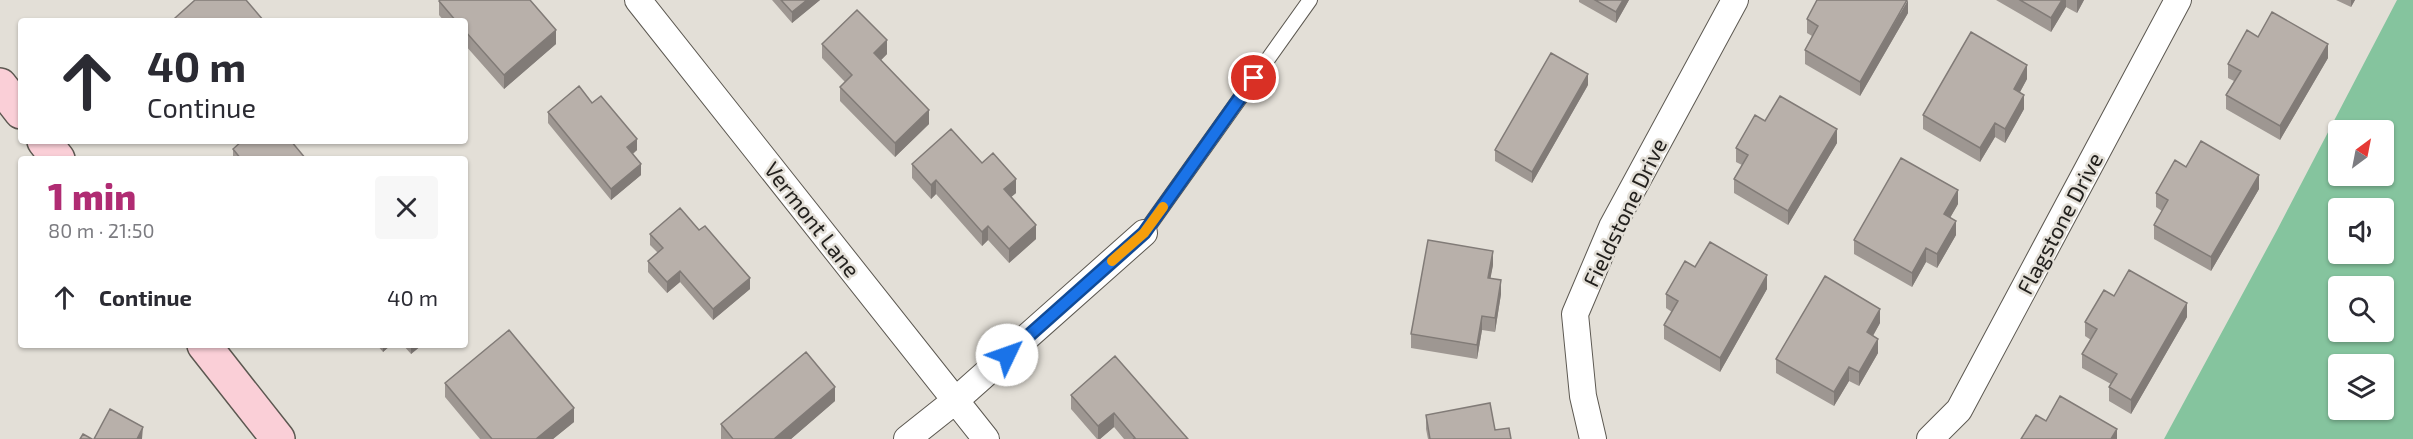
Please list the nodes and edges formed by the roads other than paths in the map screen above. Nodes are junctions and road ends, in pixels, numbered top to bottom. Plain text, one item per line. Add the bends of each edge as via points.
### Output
1 (638, 0) edge
2 (1310, 0) edge
3 (1735, 0) edge
4 (2178, 0) edge
5 (0, 85) edge
6 (18, 108) edge
7 (46, 144) edge
8 (56, 156) edge
9 (1144, 233) joint
10 (206, 348) edge
11 (956, 400) junction
12 (278, 439) edge
13 (907, 439) edge
14 (986, 439) edge
15 (1593, 439) edge
16 (1930, 439) edge

1 - 11 street, Vermont Lane
2 - 9 lane
3 - 15 street, Fieldstone Drive via 1612,227 1575,314 1583,396
4 - 16 street, Flagstone Drive via 1959,410
5 - 6 main road
7 - 8 main road
9 - 11 street
10 - 12 main road
11 - 13 street
11 - 14 street, Vermont Lane

